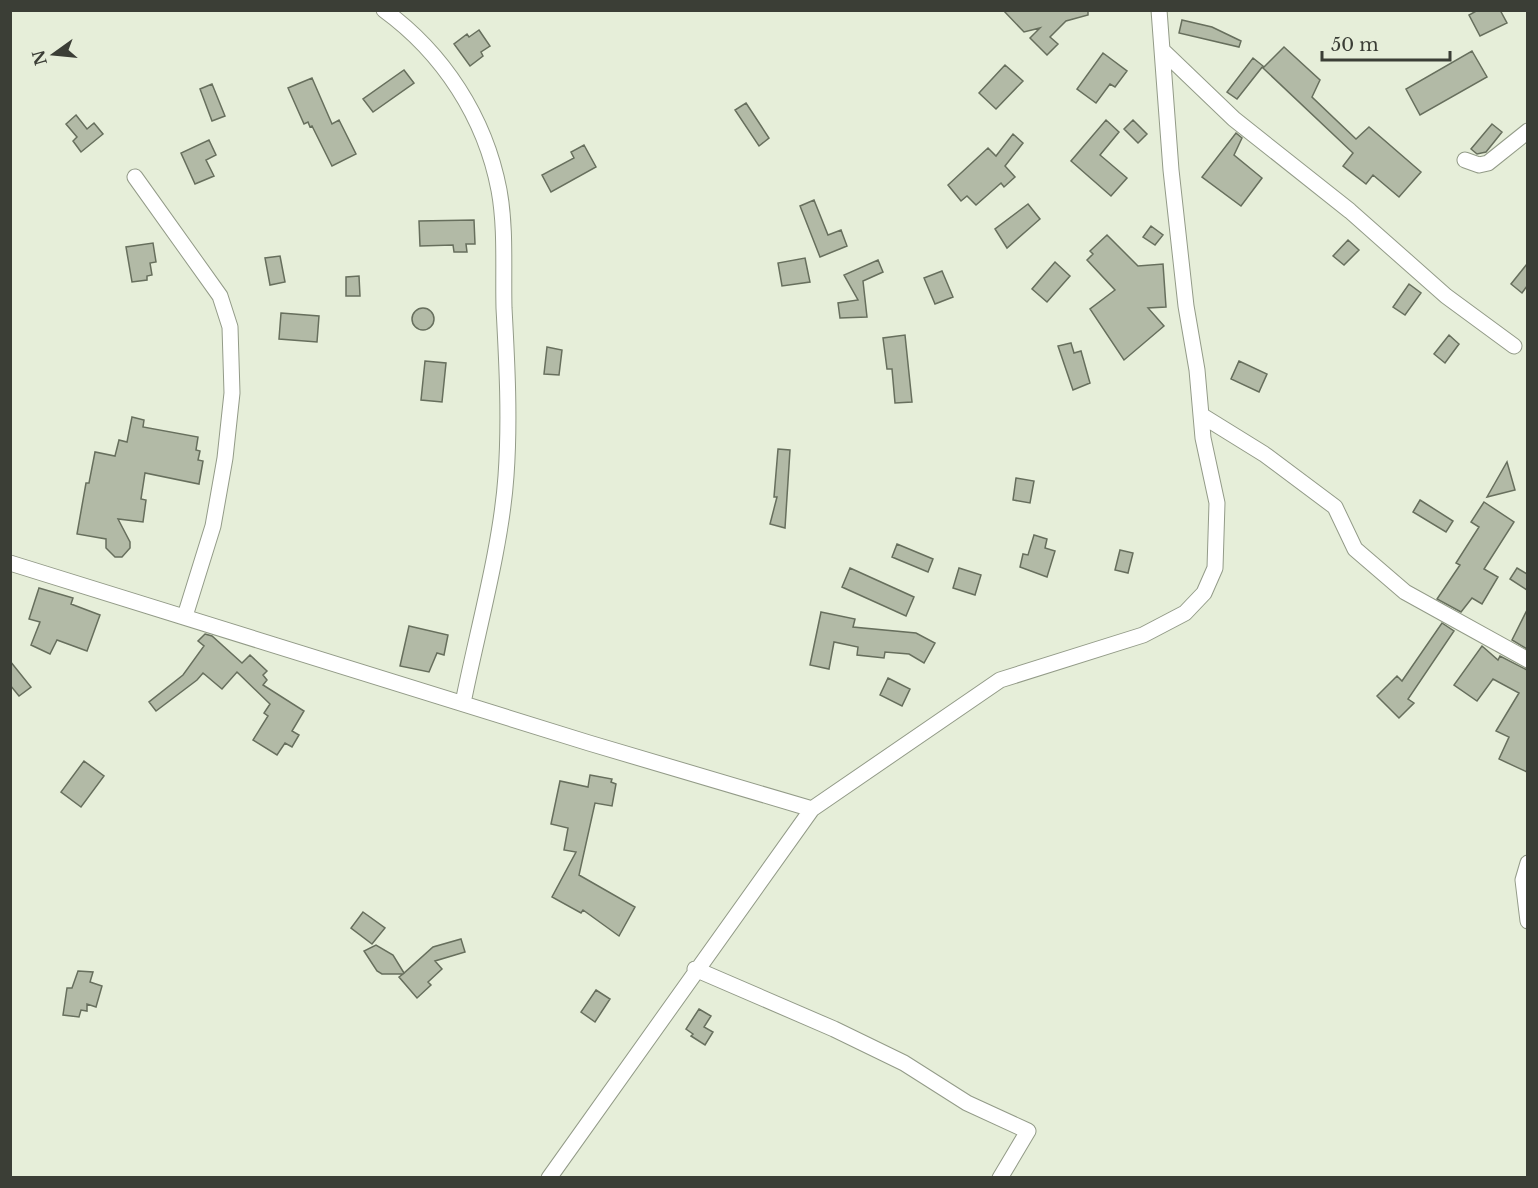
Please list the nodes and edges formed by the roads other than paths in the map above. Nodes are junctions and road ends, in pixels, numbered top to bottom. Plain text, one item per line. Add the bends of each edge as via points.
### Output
1 (384, 10) edge
2 (1159, 10) edge
3 (1162, 50) junction
4 (1527, 131) edge
5 (1465, 160) dead end
6 (135, 177) dead end
7 (1514, 345) dead end
8 (1201, 415) junction
9 (10, 563) edge
10 (185, 616) junction
11 (1527, 660) edge
12 (463, 704) junction
13 (812, 809) junction
14 (1527, 863) edge
15 (1527, 921) edge
16 (695, 969) junction
17 (549, 1178) edge
18 (1000, 1178) edge

1 - 12 street via 418,37 463,95 475,117 499,190 507,360 506,478
2 - 3 street
3 - 7 street via 1234,119 1350,211 1446,296
3 - 8 street via 1172,181
4 - 5 street via 1488,163 1479,165
6 - 10 street via 220,296 230,327 232,393 225,458 213,526
8 - 11 street via 1264,454 1335,507 1355,549 1405,592
8 - 13 street via 1217,503 1215,568 1204,593 1185,612 1143,634 1000,680
9 - 10 street
10 - 12 street
12 - 13 street
13 - 16 street
14 - 15 street via 1523,880
16 - 17 street
16 - 18 street via 904,1063 967,1103 1028,1131

